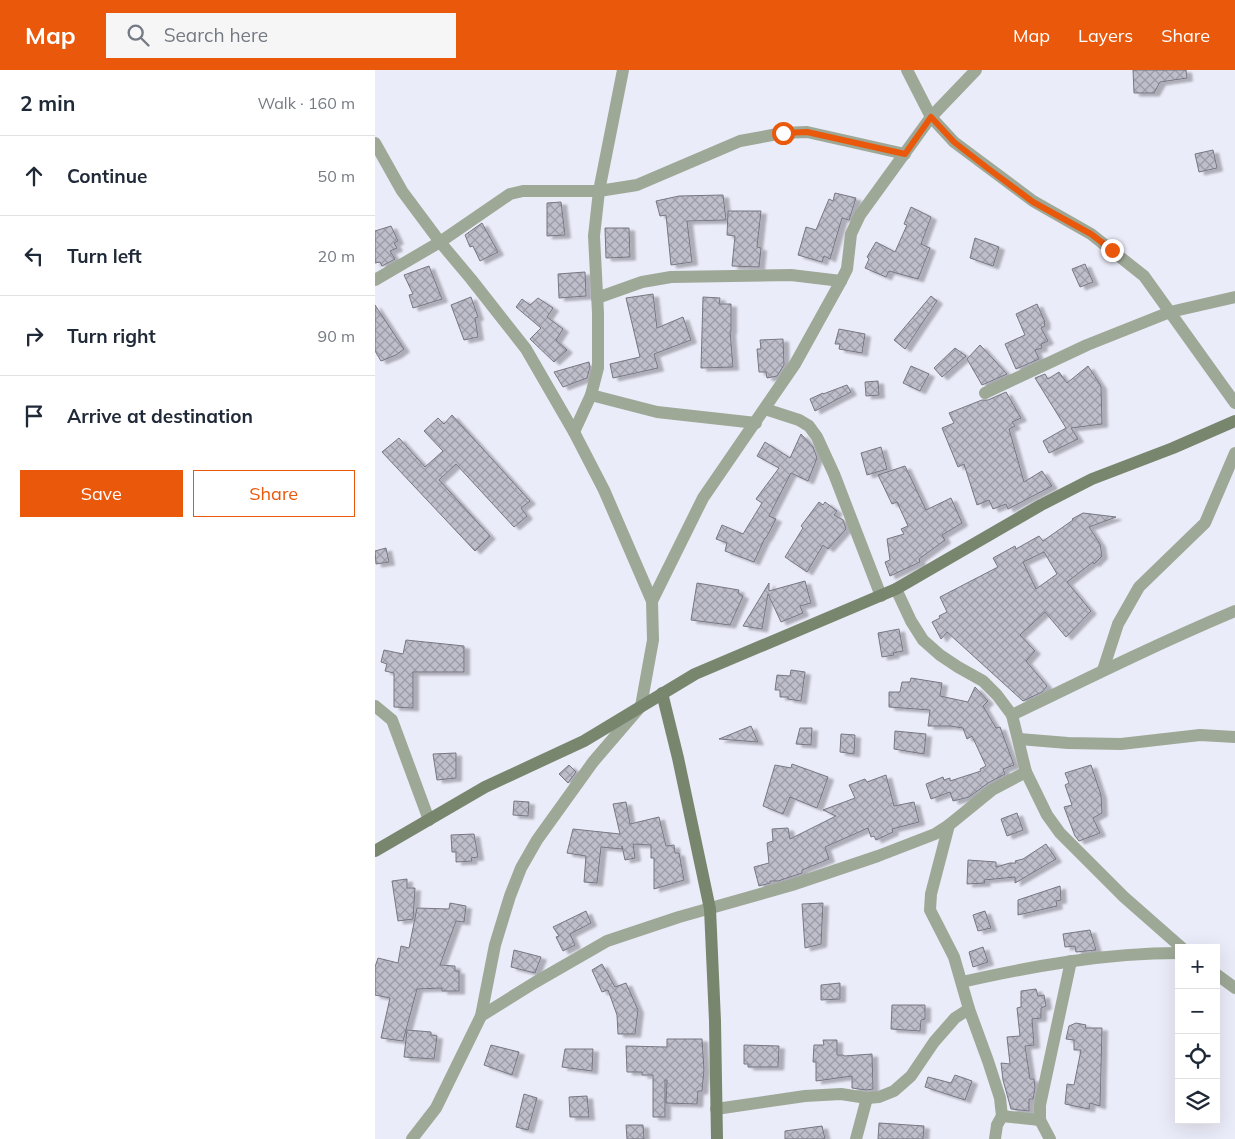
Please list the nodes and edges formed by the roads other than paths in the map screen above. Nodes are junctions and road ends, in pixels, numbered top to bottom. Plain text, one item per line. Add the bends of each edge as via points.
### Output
1 (623, 70) edge
2 (907, 70) edge
3 (976, 70) edge
4 (931, 117) junction
5 (375, 143) edge
6 (905, 154) junction
7 (599, 191) junction
8 (440, 242) junction
9 (375, 280) edge
10 (841, 281) junction
11 (1235, 297) edge
12 (597, 298) junction
13 (1170, 312) junction
14 (985, 393) dead end
15 (591, 396) junction
16 (1235, 403) edge
17 (765, 409) junction
18 (1235, 421) edge
19 (756, 423) junction
20 (574, 432) junction
21 (1235, 453) edge
22 (896, 590) junction
23 (881, 596) junction
24 (652, 601) junction
25 (1235, 611) edge
26 (1103, 670) junction
27 (662, 693) junction
28 (375, 706) edge
29 (641, 706) junction
30 (1012, 715) junction
31 (1235, 738) edge
32 (1019, 739) junction
33 (1026, 772) junction
34 (429, 820) junction
35 (949, 825) junction
36 (375, 851) edge
37 (710, 909) junction
38 (1177, 944) edge
39 (1175, 953) edge
40 (1071, 961) junction
41 (1220, 977) edge
42 (962, 982) junction
43 (1235, 988) edge
44 (969, 1009) junction
45 (481, 1016) junction
46 (867, 1098) junction
47 (716, 1109) junction
48 (1002, 1116) junction
49 (1040, 1120) junction
50 (412, 1139) edge
51 (717, 1139) edge
52 (856, 1139) edge
53 (995, 1139) edge
54 (1050, 1139) edge

1 - 7 street
2 - 4 street
3 - 4 street
4 - 6 street
4 - 13 street via 954,142 1033,202 1091,234 1144,276
5 - 8 street via 402,190
6 - 7 street via 807,132 783,133 740,141 637,185
6 - 10 street via 860,215 851,234 847,269
7 - 8 street via 523,191 510,194
7 - 12 street via 594,236
8 - 9 street
8 - 20 street via 526,349
10 - 12 street via 791,275 671,277 642,282
10 - 17 street via 795,364
11 - 13 street
12 - 15 street via 598,368
13 - 14 street
13 - 16 street
15 - 19 street via 657,412
15 - 20 street
17 - 19 street
17 - 23 street via 799,420 809,426 817,437
18 - 22 street via 1092,478
19 - 24 street via 703,498
20 - 24 street via 604,490
21 - 26 street via 1205,523 1139,587 1118,624
22 - 23 street
22 - 30 street via 923,640 940,655 983,681
23 - 27 street via 695,674
24 - 29 street via 653,640
25 - 26 street
26 - 30 street
27 - 29 street
27 - 37 street
28 - 34 street via 392,720
29 - 34 street via 584,741 485,787
29 - 45 street via 593,762 521,868 495,945
30 - 32 street
31 - 32 street via 1200,735 1121,744
32 - 33 street
33 - 35 street via 992,790
33 - 38 street via 1047,815 1060,833 1124,897
34 - 36 street
35 - 37 street via 935,834 877,856
35 - 42 street via 931,894 930,910 954,957
37 - 45 street via 679,916 607,941 533,982
37 - 47 street
39 - 40 street
40 - 42 street
40 - 49 street via 1040,1106
41 - 43 street
42 - 44 street
44 - 46 street via 955,1018 911,1076 894,1091
44 - 48 street via 1000,1098
45 - 50 street via 436,1108
46 - 47 street via 841,1094 805,1096
46 - 52 street
47 - 51 street
48 - 49 street
48 - 53 street
49 - 54 street

